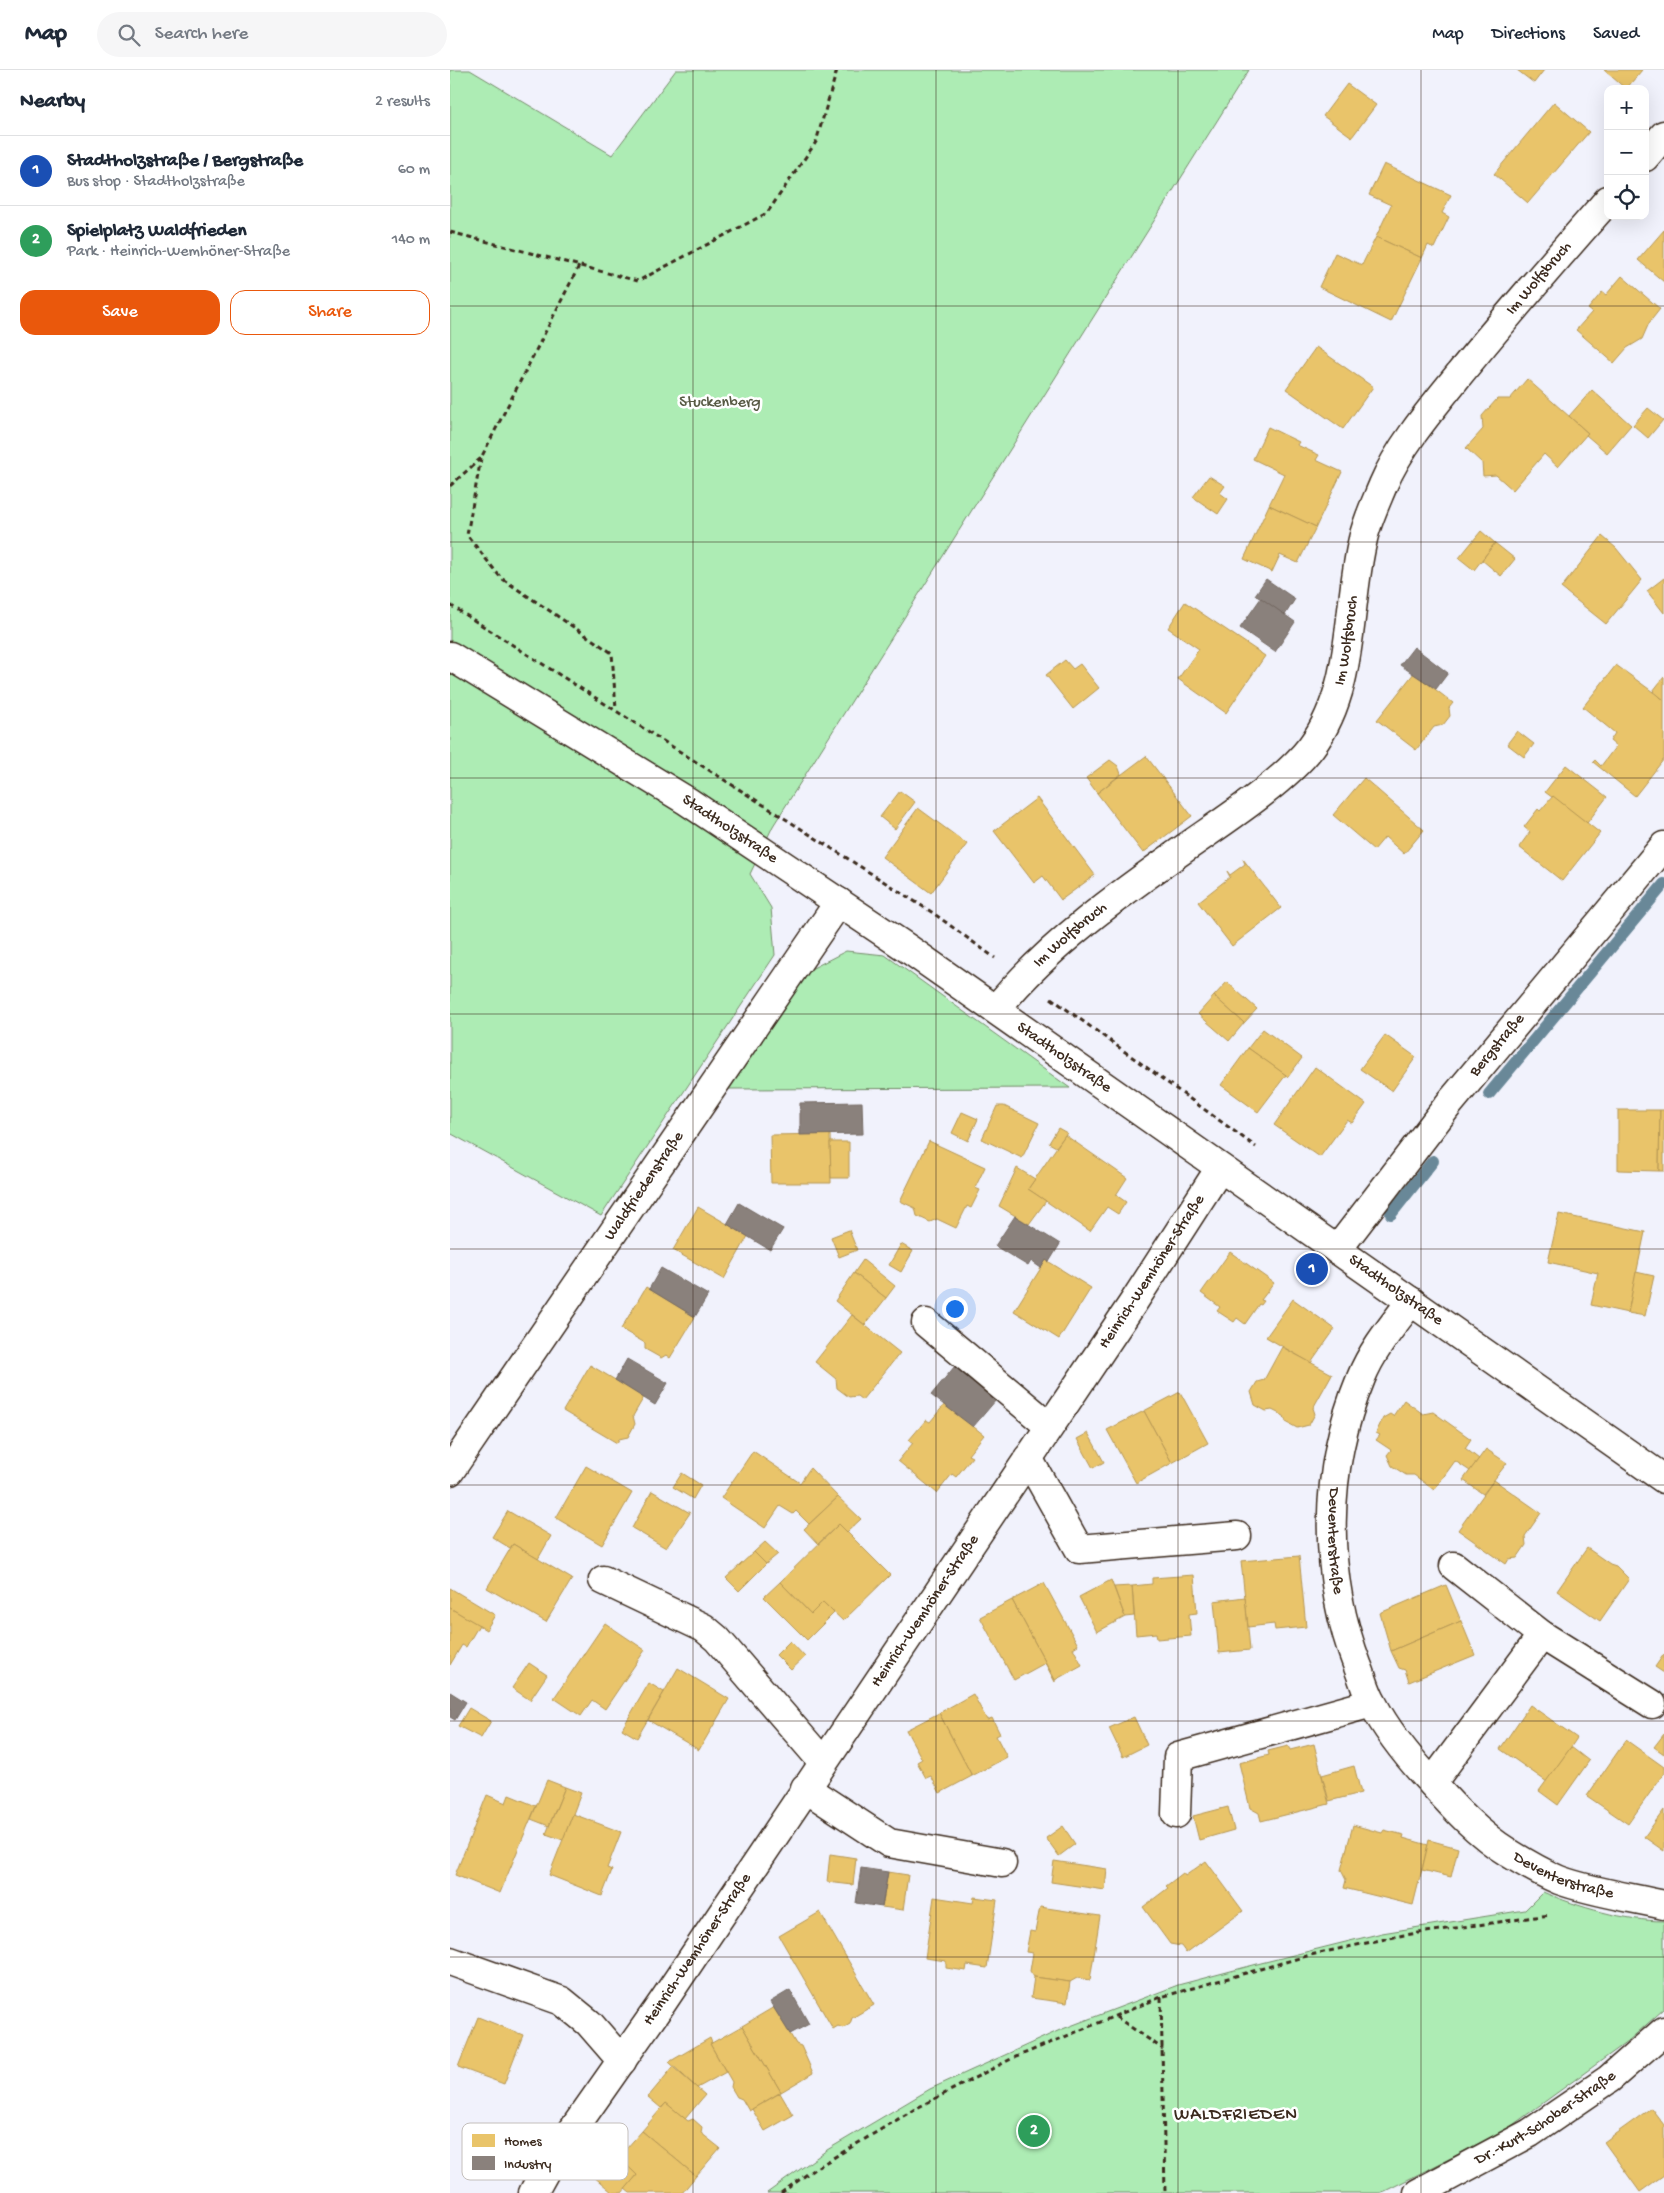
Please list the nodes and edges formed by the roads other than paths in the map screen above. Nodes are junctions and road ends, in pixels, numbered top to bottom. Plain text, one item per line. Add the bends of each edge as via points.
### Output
1 (1664, 135) edge
2 (1649, 152) edge
3 (1604, 205) edge
4 (450, 656) edge
5 (1664, 846) edge
6 (839, 902) junction
7 (996, 1009) junction
8 (1220, 1168) junction
9 (1337, 1250) junction
10 (1411, 1301) junction
11 (926, 1323) dead end
12 (1049, 1426) junction
13 (1028, 1458) junction
14 (450, 1471) edge
15 (1664, 1479) edge
16 (1236, 1536) dead end
17 (1454, 1566) dead end
18 (603, 1580) dead end
19 (1542, 1635) junction
20 (1372, 1703) junction
21 (1652, 1704) dead end
22 (823, 1762) junction
23 (1432, 1783) junction
24 (805, 1788) junction
25 (1176, 1814) dead end
26 (1002, 1863) dead end
27 (1664, 1905) edge
28 (450, 1961) edge
29 (1664, 2031) edge
30 (622, 2061) junction
31 (579, 2123) edge
32 (541, 2180) edge
33 (533, 2193) edge
34 (1418, 2193) edge

1 - 2 street
3 - 7 street, Im Wolfsbruch via 1488,338 1427,415 1384,482 1363,539 1343,675 1332,711 1310,747 1279,778 1233,814 1124,892 1022,978
4 - 6 street, Stadtholzstraße via 687,801
5 - 9 street, Bergstraße via 1449,1104
6 - 7 street, Stadtholzstraße
6 - 14 street, Waldfriedenstraße
7 - 8 street, Stadtholzstraße
8 - 9 street, Stadtholzstraße
8 - 12 street, Heinrich-Wemhöner-Straße
9 - 10 street, Stadtholzstraße
10 - 15 street, Stadtholzstraße
10 - 20 street, Deventerstraße via 1361,1377 1343,1431 1333,1489 1331,1539 1338,1600 1351,1650
11 - 12 street
12 - 13 street, Heinrich-Wemhöner-Straße
13 - 16 street via 1079,1549
13 - 22 street, Heinrich-Wemhöner-Straße
17 - 19 street
18 - 22 street via 704,1628
19 - 21 street
19 - 23 street
20 - 23 street, Deventerstraße via 1398,1745
20 - 25 street via 1178,1758
22 - 24 street, Heinrich-Wemhöner-Straße
23 - 27 street, Deventerstraße via 1467,1822 1509,1853 1559,1880
24 - 26 street via 889,1843
24 - 30 street, Heinrich-Wemhöner-Straße
28 - 30 street via 562,2001 589,2023
29 - 34 street, Dr.-Kurt-Schober-Straße via 1609,2079 1530,2133
30 - 31 street, Heinrich-Wemhöner-Straße
32 - 33 street, Heinrich-Wemhöner-Straße

